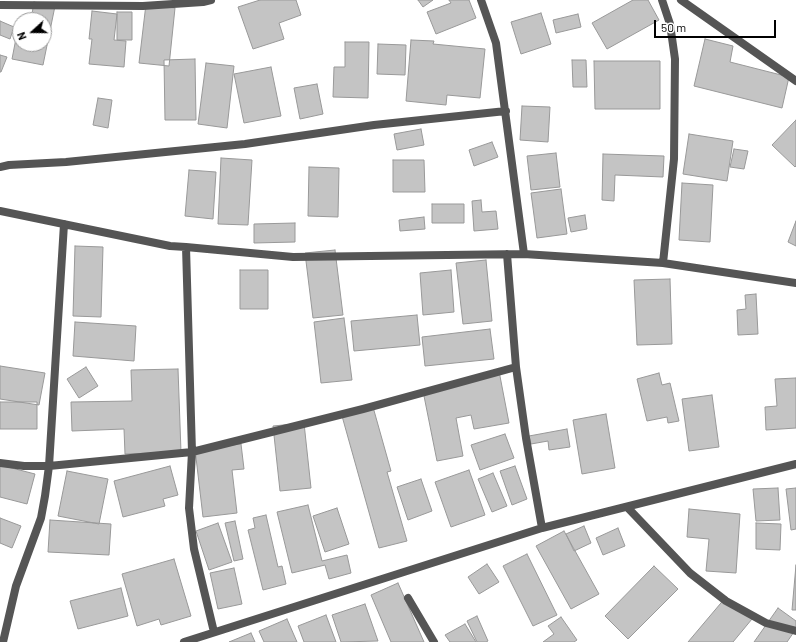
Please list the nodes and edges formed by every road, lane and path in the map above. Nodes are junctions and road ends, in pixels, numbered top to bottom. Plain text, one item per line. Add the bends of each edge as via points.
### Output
1 (211, 0) edge
2 (481, 0) edge
3 (662, 0) edge
4 (681, 0) edge
5 (0, 5) edge
6 (796, 81) edge
7 (506, 111) junction
8 (0, 167) edge
9 (0, 211) edge
10 (64, 224) junction
11 (186, 248) junction
12 (507, 254) junction
13 (524, 254) junction
14 (662, 263) junction
15 (796, 283) edge
16 (516, 367) junction
17 (192, 452) junction
18 (0, 464) edge
19 (796, 464) edge
20 (49, 466) junction
21 (627, 507) junction
22 (542, 528) junction
23 (408, 598) dead end
24 (796, 631) edge
25 (214, 632) junction
26 (3, 642) edge
27 (184, 642) edge
28 (434, 642) edge

1 - 5 street via 143,6
2 - 7 street via 496,43
3 - 14 street via 670,24 675,59 674,159
4 - 6 street
7 - 8 street via 374,124 245,144
7 - 13 street
9 - 10 street
10 - 11 street
10 - 20 street
11 - 12 street via 294,257
11 - 17 street
12 - 13 street
12 - 16 street
13 - 14 street
14 - 15 street
16 - 17 street
16 - 22 street
17 - 20 street
17 - 25 street via 189,508 194,549
18 - 20 street
19 - 21 street
20 - 26 street via 41,518 16,586
21 - 22 street
21 - 24 street via 690,573 726,601 766,622
22 - 25 street
23 - 28 street
25 - 27 street

